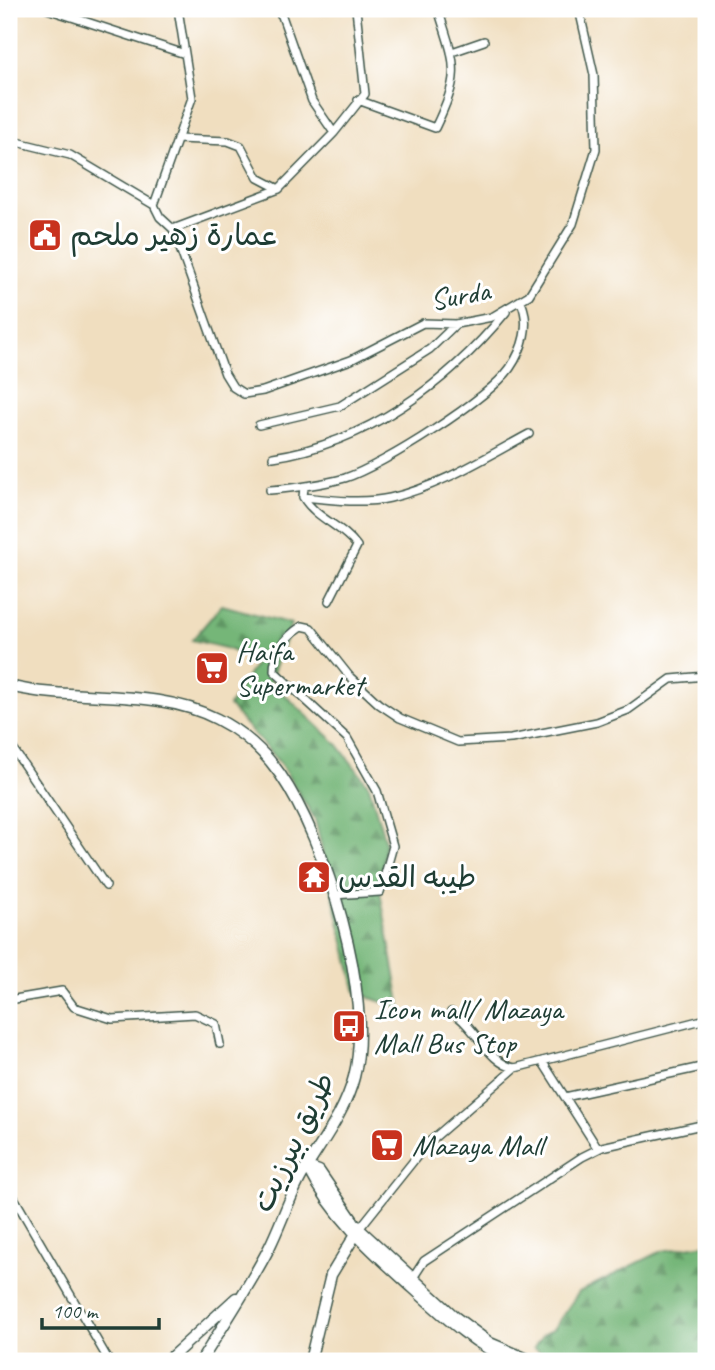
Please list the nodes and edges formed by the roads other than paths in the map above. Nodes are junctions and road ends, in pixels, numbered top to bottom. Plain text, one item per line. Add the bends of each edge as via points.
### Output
1 (47, 9) edge
2 (178, 9) edge
3 (276, 9) edge
4 (356, 9) edge
5 (438, 9) edge
6 (579, 9) edge
7 (484, 41) dead end
8 (452, 52) junction
9 (185, 54) junction
10 (358, 100) junction
11 (334, 133) junction
12 (177, 139) junction
13 (9, 140) edge
14 (279, 189) junction
15 (154, 205) junction
16 (173, 229) junction
17 (521, 302) junction
18 (509, 309) junction
19 (456, 324) junction
20 (260, 425) dead end
21 (530, 434) dead end
22 (273, 457) dead end
23 (304, 487) junction
24 (270, 490) dead end
25 (303, 497) junction
26 (329, 601) dead end
27 (706, 676) edge
28 (9, 686) edge
29 (9, 743) edge
30 (106, 886) dead end
31 (333, 895) junction
32 (9, 1000) edge
33 (451, 1012) dead end
34 (706, 1019) edge
35 (220, 1044) dead end
36 (542, 1061) junction
37 (706, 1066) edge
38 (515, 1068) junction
39 (565, 1097) junction
40 (706, 1124) edge
41 (598, 1149) junction
42 (308, 1167) junction
43 (9, 1189) edge
44 (357, 1232) junction
45 (411, 1282) junction
46 (246, 1288) junction
47 (311, 1359) edge
48 (109, 1361) edge
49 (167, 1361) edge
50 (201, 1361) edge
51 (512, 1361) edge
52 (532, 1361) edge

1 - 9 street
2 - 9 street
3 - 11 street via 312,101
4 - 10 street via 365,94
5 - 8 street
6 - 17 street, Surda via 594,75 596,149 573,224 546,271
7 - 8 street
8 - 10 street via 456,71 435,128
9 - 12 street via 191,99
10 - 11 street
11 - 14 street
12 - 14 street via 228,141 241,146 258,178
12 - 15 street
13 - 15 street, Surda via 70,155
14 - 16 street
15 - 16 street, Surda
16 - 19 street, Surda via 225,374 244,394 351,360 423,323
17 - 18 street, Surda
17 - 23 street via 526,313 519,353 509,370 482,395 366,470
18 - 19 street, Surda
18 - 22 street via 443,379 342,440
19 - 20 street via 430,349 340,406
21 - 25 street via 461,470 391,498
23 - 24 street
23 - 25 street
25 - 26 street via 357,546
27 - 31 street via 671,679 628,710 597,722 511,739 458,742 400,718 379,704 311,628 302,626 282,645 274,658 274,671 347,738 377,792 393,846 380,892
28 - 31 main road, طريق بيرزيت via 52,694 175,703 237,730 279,772 299,804 314,834
29 - 30 street
31 - 42 main road, طريق بيرزيت via 355,987 357,1055 345,1102
32 - 35 street via 62,991 74,1007 112,1018 195,1014 216,1024
33 - 38 street via 476,1032 501,1064
34 - 36 street
36 - 38 street
36 - 39 street
37 - 39 street
38 - 44 street via 427,1144
39 - 41 street
40 - 41 street
41 - 45 street via 424,1262
42 - 44 main road
42 - 46 main road, طريق بيرزيت
43 - 48 street
44 - 45 main road
44 - 47 main road via 331,1275
45 - 51 main road via 466,1335
45 - 52 main road via 478,1335
46 - 49 main road
46 - 50 main road, طريق بيرزيت

